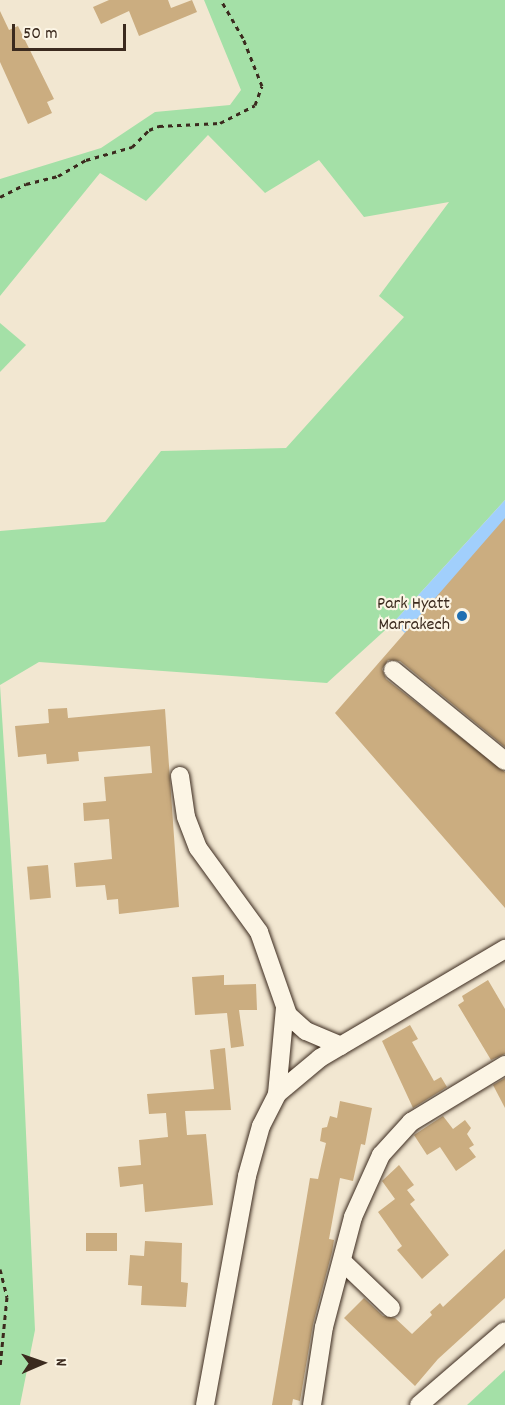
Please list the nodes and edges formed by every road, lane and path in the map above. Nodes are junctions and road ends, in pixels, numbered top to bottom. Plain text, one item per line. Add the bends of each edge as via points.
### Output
1 (221, 0) edge
2 (0, 197) edge
3 (393, 670) dead end
4 (505, 761) edge
5 (180, 776) dead end
6 (505, 948) edge
7 (285, 1008) junction
8 (301, 1027) junction
9 (280, 1043) junction
10 (340, 1046) junction
11 (505, 1065) edge
12 (277, 1094) junction
13 (344, 1263) junction
14 (0, 1269) edge
15 (391, 1308) dead end
16 (505, 1331) edge
17 (0, 1366) edge
18 (205, 1405) edge
19 (312, 1405) edge
20 (419, 1405) edge

1 - 2 path via 243,38 262,86 255,105 220,123 159,126 132,147 86,160 58,176 26,184
3 - 4 street
5 - 7 street via 186,817 195,840 259,932
6 - 10 street
7 - 8 street
7 - 9 street
8 - 9 street
8 - 10 street
9 - 12 street
10 - 12 street via 299,1073
11 - 13 street via 399,1132 381,1155 356,1209
12 - 18 street via 261,1125 251,1158
13 - 15 street
13 - 19 street via 324,1328
14 - 17 path via 7,1297
16 - 20 street

